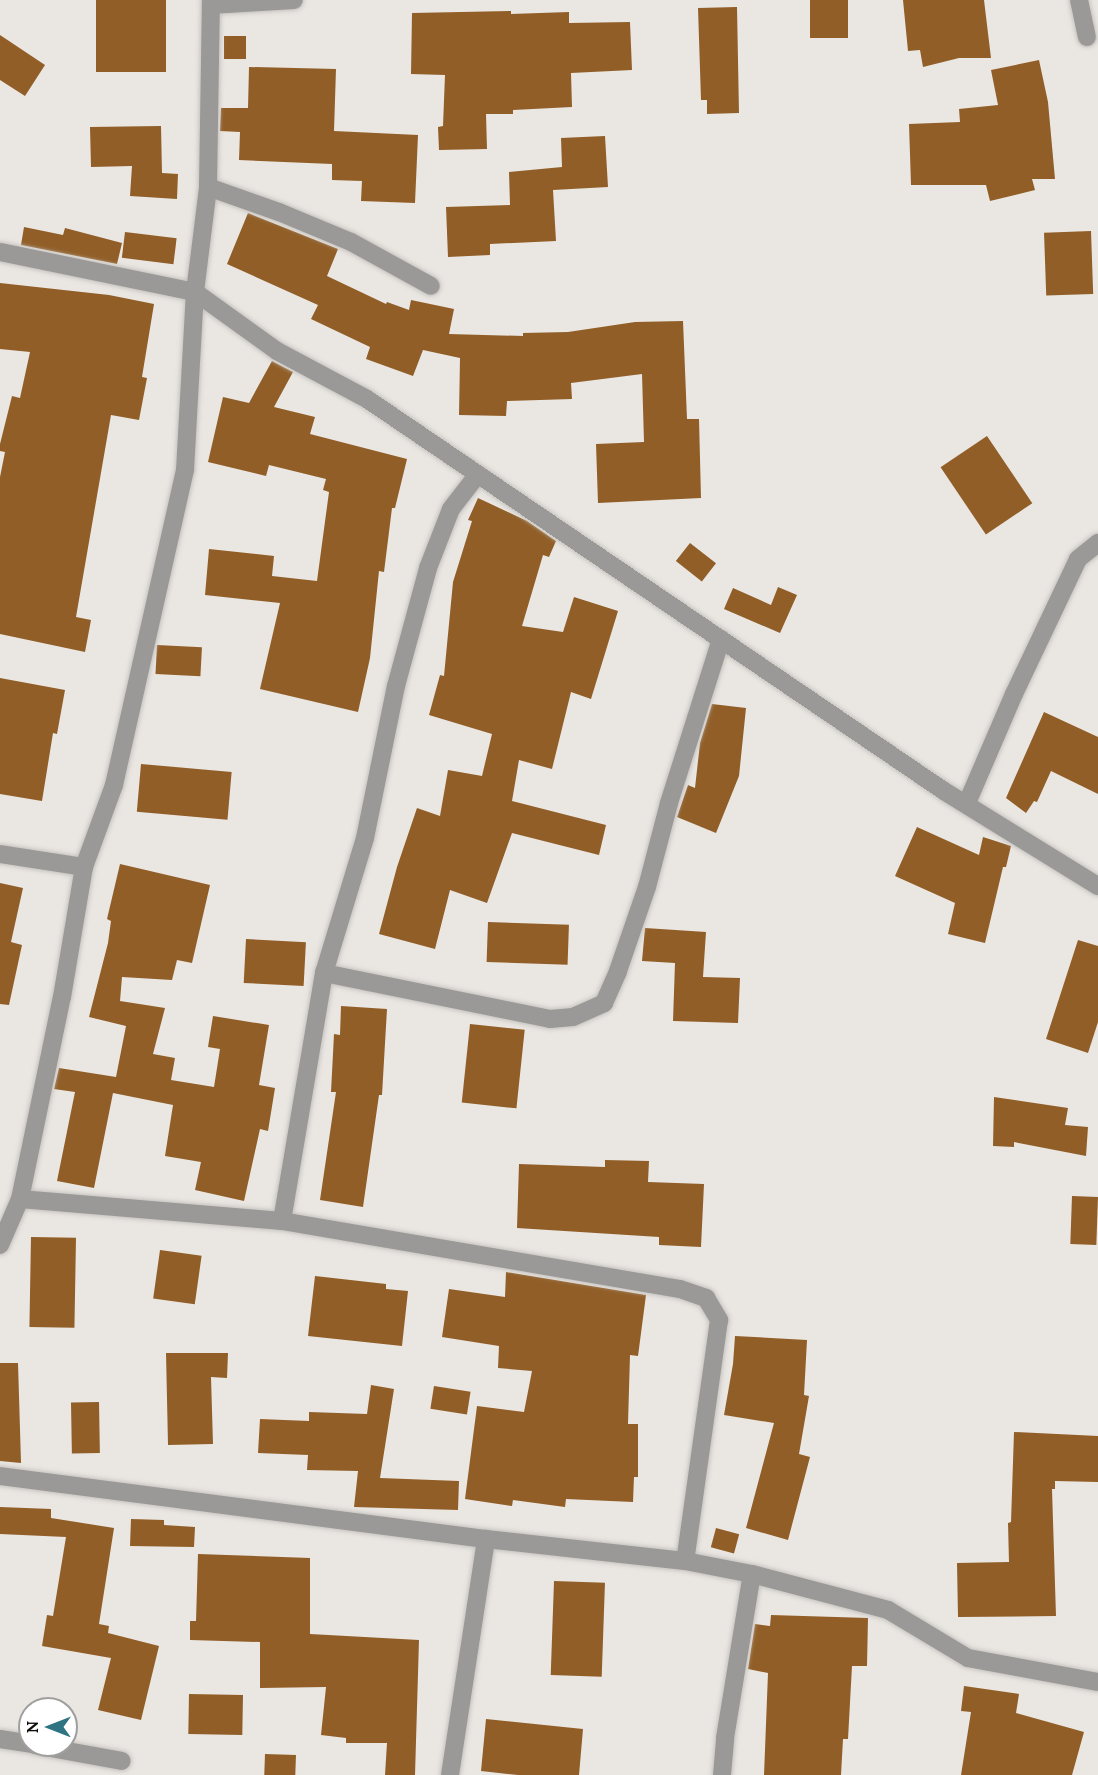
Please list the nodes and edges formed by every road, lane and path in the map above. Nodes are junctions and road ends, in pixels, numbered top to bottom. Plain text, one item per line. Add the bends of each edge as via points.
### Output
1 (294, 0) edge
2 (1078, 0) edge
3 (211, 3) edge
4 (1087, 37) dead end
5 (208, 187) junction
6 (0, 252) edge
7 (431, 286) dead end
8 (195, 292) junction
9 (478, 474) junction
10 (1098, 543) edge
11 (722, 639) junction
12 (967, 803) junction
13 (0, 854) edge
14 (84, 867) junction
15 (1098, 886) edge
16 (324, 973) junction
17 (20, 1198) junction
18 (282, 1221) junction
19 (0, 1245) edge
20 (0, 1476) edge
21 (486, 1539) junction
22 (685, 1561) junction
23 (752, 1574) junction
24 (1098, 1682) edge
25 (0, 1739) edge
26 (18, 1742) edge
27 (78, 1753) edge
28 (122, 1761) dead end
29 (450, 1775) edge
30 (722, 1775) edge

1 - 3 street
2 - 4 street
3 - 5 street
5 - 7 street via 351,242
5 - 8 street
6 - 8 street
8 - 9 street via 277,351 367,399
8 - 14 street via 185,470 114,785
9 - 11 street
9 - 16 street via 451,509 429,568 396,686 364,838
10 - 12 street via 1078,559
11 - 12 street
11 - 16 street via 672,793 647,887 604,1003 573,1017 550,1020
12 - 15 street
13 - 14 street
14 - 17 street via 62,997
16 - 18 street
17 - 18 street
17 - 19 street
18 - 22 street via 680,1289 706,1298 719,1320
20 - 21 street
21 - 22 street
21 - 29 street
22 - 23 street
23 - 24 street via 888,1610 968,1658
23 - 30 street
25 - 26 street
27 - 28 street

